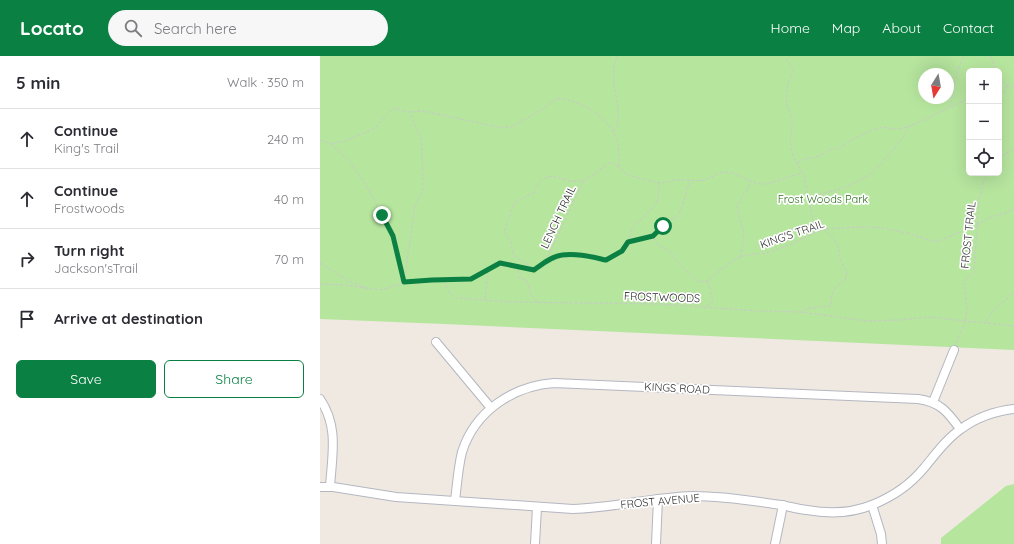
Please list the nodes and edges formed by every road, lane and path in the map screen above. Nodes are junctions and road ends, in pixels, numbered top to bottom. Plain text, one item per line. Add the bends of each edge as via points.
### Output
1 (617, 56) edge
2 (964, 56) edge
3 (991, 56) edge
4 (786, 59) dead end
5 (994, 68) edge
6 (1002, 81) edge
7 (1007, 85) junction
8 (1014, 87) edge
9 (1002, 94) edge
10 (966, 99) edge
11 (950, 107) junction
12 (409, 112) junction
13 (908, 126) junction
14 (613, 131) junction
15 (320, 140) edge
16 (330, 144) junction
17 (1014, 149) edge
18 (1002, 156) edge
19 (797, 163) junction
20 (620, 168) junction
21 (802, 173) junction
22 (985, 176) edge
23 (584, 180) junction
24 (690, 180) junction
25 (750, 182) junction
26 (659, 183) junction
27 (808, 197) junction
28 (1014, 209) edge
29 (977, 225) junction
30 (823, 229) junction
31 (653, 236) junction
32 (628, 242) junction
33 (740, 257) junction
34 (546, 262) junction
35 (320, 263) edge
36 (516, 266) junction
37 (534, 270) junction
38 (487, 271) junction
39 (443, 280) junction
40 (708, 281) junction
41 (404, 282) junction
42 (320, 284) edge
43 (368, 289) junction
44 (1014, 292) edge
45 (485, 300) junction
46 (540, 303) junction
47 (707, 306) junction
48 (801, 312) junction
49 (965, 321) junction
50 (986, 322) junction
51 (1014, 326) edge
52 (436, 342) dead end
53 (954, 350) joint
54 (320, 399) edge
55 (933, 402) junction
56 (491, 408) junction
57 (1014, 409) edge
58 (960, 429) junction
59 (320, 487) edge
60 (330, 487) junction
61 (658, 499) junction
62 (454, 501) junction
63 (783, 505) junction
64 (872, 505) junction
65 (537, 507) junction
66 (536, 544) edge
67 (656, 544) edge
68 (775, 544) edge
69 (882, 544) edge

1 - 14 path via 614,86 618,110 617,126
2 - 11 path via 957,72
3 - 5 path
4 - 19 path via 794,69 788,82 786,104 792,119 790,142
6 - 7 path
7 - 8 path
7 - 9 path
10 - 11 path
11 - 13 path
12 - 14 path via 424,111 501,128 514,126 560,98 590,110
12 - 16 path via 394,108 375,128 345,141
12 - 41 path via 422,141 423,189 414,206
13 - 19 path via 896,130 889,127 880,128 848,141 838,149 830,149 820,156 804,158
13 - 27 path via 905,135 869,175 837,190
14 - 20 path via 618,145
15 - 16 path
16 - 41 path via 349,161 366,185 393,236
17 - 18 path
19 - 21 path
20 - 23 path via 610,162
20 - 26 path via 626,174
21 - 25 path via 763,184
21 - 27 path
22 - 29 path, FROST TRAIL via 979,199
23 - 34 path, LENCH TRAIL
23 - 37 path via 573,182 553,176 541,180 537,183 534,193 515,202 504,231 511,242 513,255
24 - 25 path via 702,180 728,172
24 - 26 path
24 - 31 path via 683,208 676,218 668,219
25 - 33 path via 737,206 744,229
26 - 32 path via 656,204 632,229
27 - 30 path via 813,220
28 - 29 path, KING'S TRAIL
29 - 30 path, KING'S TRAIL via 936,242 907,232 883,228
29 - 49 path, FROST TRAIL via 974,272 964,282 967,309
30 - 33 path, KING'S TRAIL via 766,253
30 - 48 path via 838,245 840,258 847,272 845,280 834,289 831,306 809,308
31 - 32 path
31 - 40 path via 657,244 671,253 698,282
32 - 34 path via 622,251 606,260 561,255
33 - 40 path, KING'S TRAIL
34 - 37 path
35 - 43 path via 349,281
36 - 37 path
36 - 38 path via 500,263
36 - 46 path via 520,278 527,281 531,295
38 - 39 path via 471,279
38 - 45 path
39 - 41 path
39 - 45 path, FROSTWOODS via 449,292 456,298
40 - 47 path via 712,301
41 - 43 path via 380,290
42 - 43 path
44 - 50 path via 992,312
45 - 46 path, FROSTWOODS
46 - 47 path, FROSTWOODS
47 - 48 path, FROSTWOODS
48 - 49 path, FROSTWOODS via 867,321 928,317
49 - 50 path, FROSTWOODS
49 - 53 path, FROST TRAIL
50 - 51 path, FROSTWOODS
52 - 56 street
53 - 55 street
54 - 60 street via 333,432
55 - 56 street, KINGS ROAD via 918,399 554,383 524,388
55 - 58 street, KINGS ROAD via 947,412
56 - 62 street, KINGS ROAD via 476,425 466,443 459,466
57 - 58 street, FROST AVENUE via 992,414
58 - 64 street, FROST AVENUE via 915,478 890,497
59 - 60 street, FROST AVENUE
60 - 62 street, FROST AVENUE via 396,497
61 - 63 street, FROST AVENUE via 693,496
61 - 65 street, FROST AVENUE via 591,509
61 - 67 street
62 - 65 street, FROST AVENUE
63 - 64 street, FROST AVENUE via 823,512 848,511
63 - 68 street
64 - 69 street
65 - 66 street

